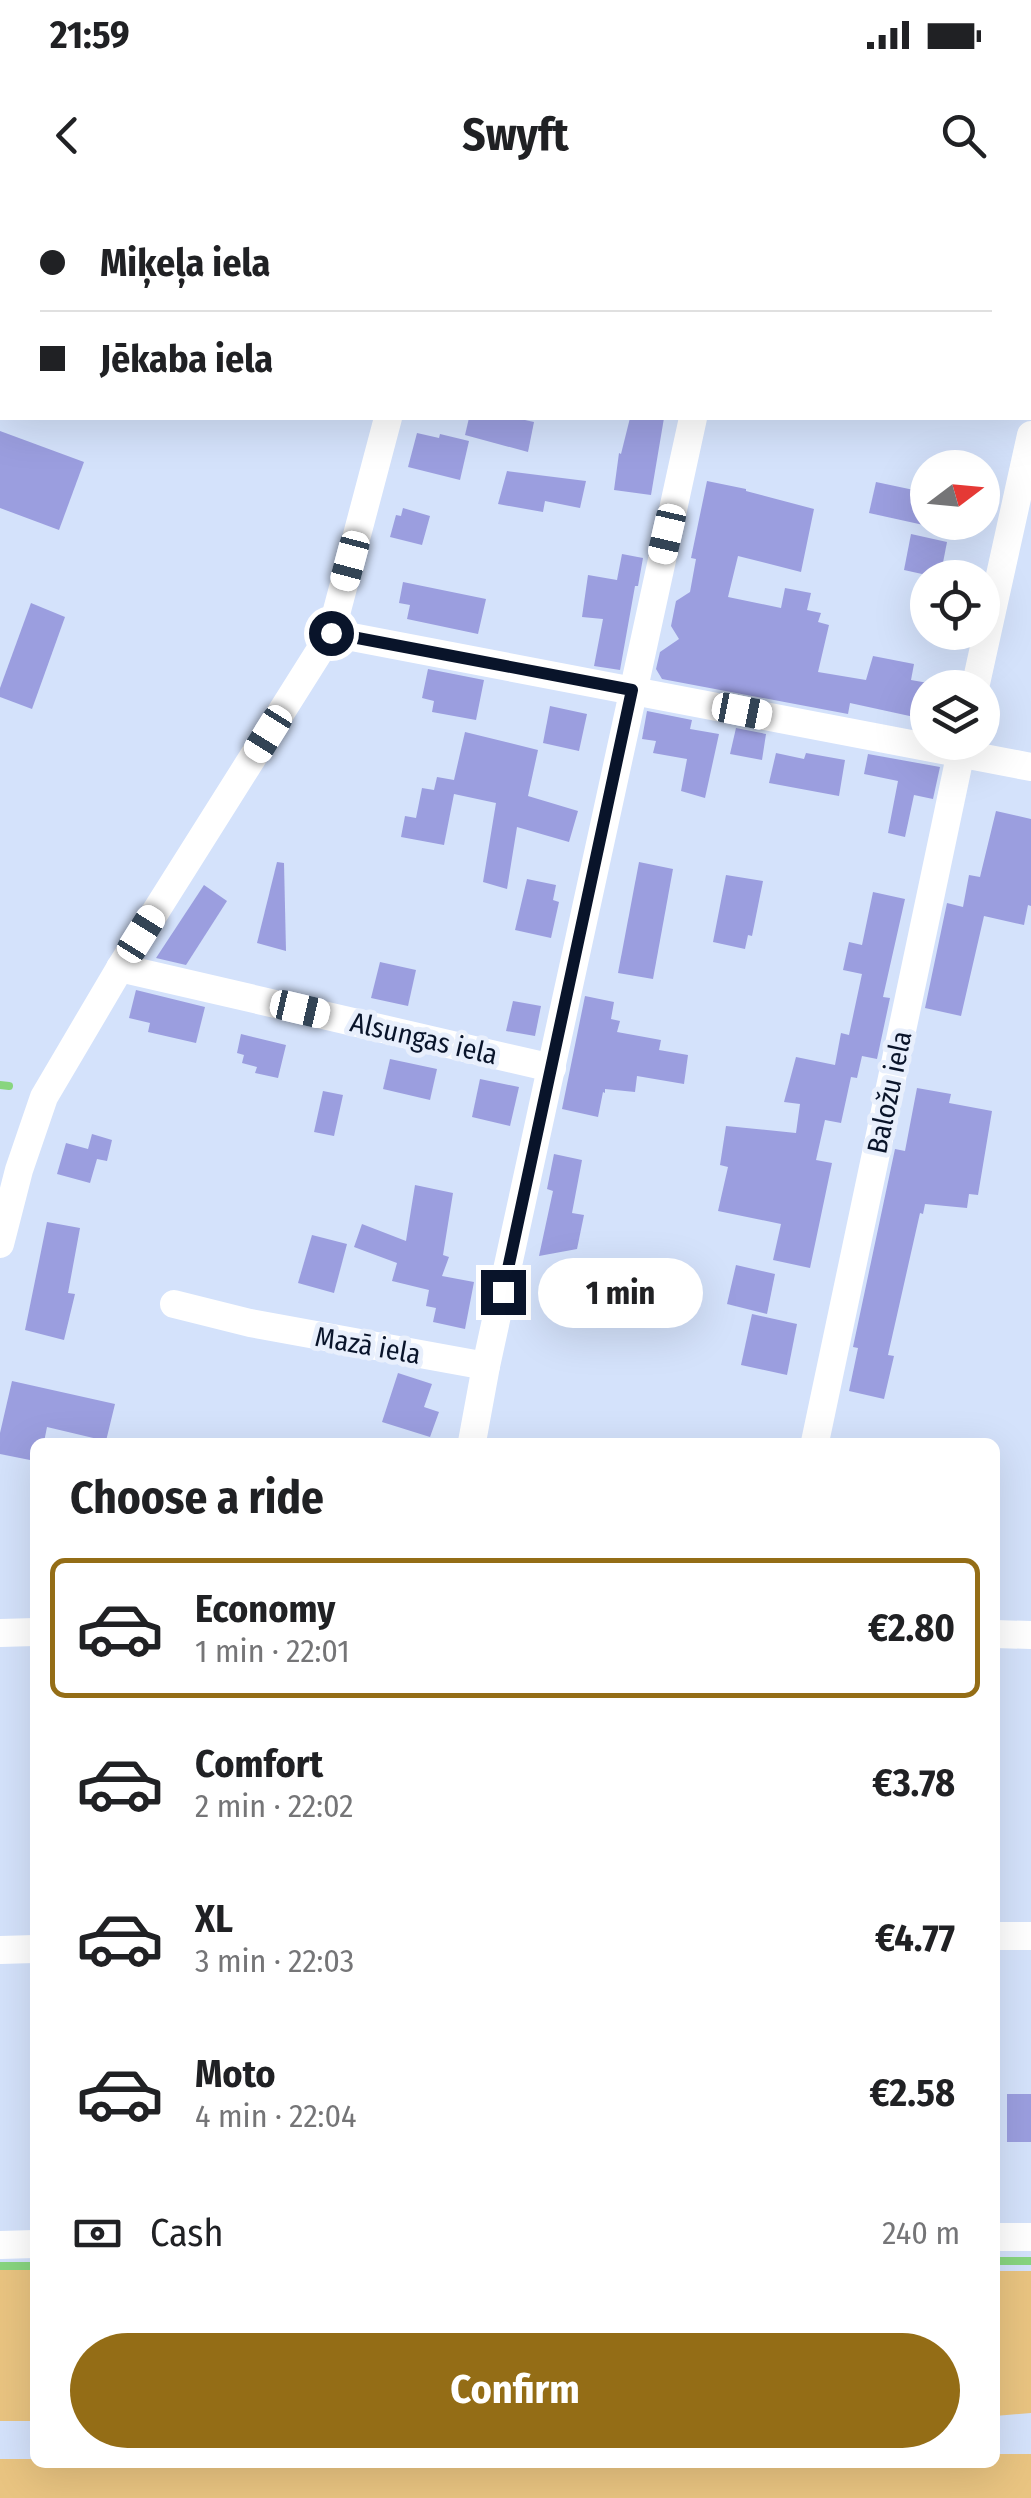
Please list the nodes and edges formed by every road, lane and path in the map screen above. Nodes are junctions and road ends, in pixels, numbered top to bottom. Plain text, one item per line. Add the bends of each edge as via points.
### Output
1 (387, 420) edge
2 (693, 420) edge
3 (1031, 434) edge
4 (331, 633) junction
5 (979, 670) edge
6 (632, 690) junction
7 (910, 739) edge
8 (1000, 758) edge
9 (959, 760) edge
10 (1031, 767) edge
11 (120, 968) junction
12 (552, 1068) junction
13 (0, 1244) edge
14 (174, 1304) dead end
15 (486, 1366) junction
16 (473, 1438) edge
17 (816, 1438) edge
18 (30, 1632) edge
19 (0, 1633) edge
20 (1000, 1634) edge
21 (1031, 1635) edge
22 (1000, 1936) edge
23 (1031, 1936) edge
24 (30, 1949) edge
25 (0, 1950) edge
26 (1000, 2237) edge
27 (1031, 2237) edge
28 (30, 2244) edge
29 (0, 2245) edge

1 - 4 street
2 - 6 street
3 - 5 street
4 - 6 street
4 - 11 street
6 - 7 street
6 - 12 street
8 - 10 street
9 - 17 street, Baložu iela
11 - 12 street, Alsungas iela
11 - 13 street via 44,1096
12 - 15 street
14 - 15 street, Mazā iela
15 - 16 street
18 - 19 street
20 - 21 street
22 - 23 street
24 - 25 street
26 - 27 street
28 - 29 street

